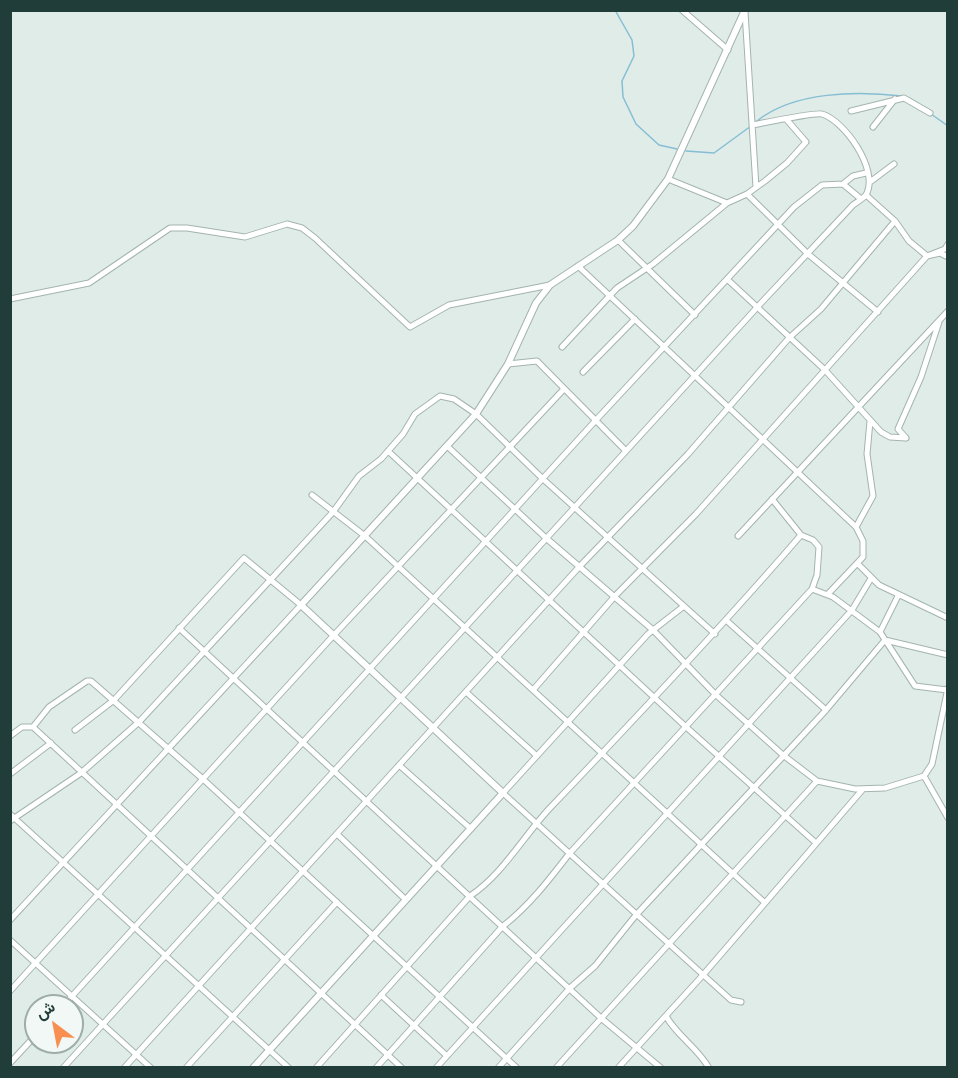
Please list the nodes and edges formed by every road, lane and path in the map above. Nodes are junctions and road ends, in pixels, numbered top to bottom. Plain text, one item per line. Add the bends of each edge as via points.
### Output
1 (682, 10) edge
2 (745, 11) edge
3 (728, 50) junction
4 (895, 99) junction
5 (851, 111) dead end
6 (930, 113) dead end
7 (786, 120) junction
8 (752, 125) junction
9 (873, 127) dead end
10 (894, 164) dead end
11 (866, 173) junction
12 (668, 179) junction
13 (870, 182) junction
14 (843, 184) junction
15 (756, 187) junction
16 (747, 194) junction
17 (864, 197) junction
18 (727, 203) junction
19 (895, 221) junction
20 (779, 225) junction
21 (618, 240) junction
22 (948, 244) edge
23 (808, 254) junction
24 (927, 256) junction
25 (948, 257) edge
26 (578, 266) junction
27 (646, 268) junction
28 (728, 279) junction
29 (844, 283) junction
30 (550, 285) junction
31 (609, 296) junction
32 (10, 299) edge
33 (757, 308) junction
34 (948, 311) edge
35 (878, 312) junction
36 (694, 315) junction
37 (940, 318) junction
38 (635, 319) junction
39 (789, 338) junction
40 (562, 347) dead end
41 (665, 347) junction
42 (508, 364) junction
43 (825, 370) junction
44 (583, 372) dead end
45 (696, 376) junction
46 (563, 390) junction
47 (857, 405) junction
48 (730, 408) junction
49 (476, 414) junction
50 (596, 420) junction
51 (870, 421) junction
52 (763, 439) junction
53 (508, 445) junction
54 (447, 446) junction
55 (388, 451) junction
56 (626, 451) junction
57 (797, 471) junction
58 (481, 477) junction
59 (418, 479) junction
60 (543, 479) junction
61 (312, 495) dead end
62 (772, 499) junction
63 (573, 507) junction
64 (515, 509) junction
65 (452, 510) junction
66 (333, 512) junction
67 (856, 528) junction
68 (801, 534) junction
69 (365, 536) junction
70 (738, 536) dead end
71 (608, 537) junction
72 (546, 538) junction
73 (486, 541) junction
74 (858, 564) junction
75 (580, 566) junction
76 (396, 567) junction
77 (642, 568) junction
78 (516, 571) junction
79 (272, 580) junction
80 (870, 580) junction
81 (812, 589) junction
82 (828, 594) junction
83 (615, 596) junction
84 (898, 596) junction
85 (432, 600) junction
86 (550, 601) junction
87 (301, 605) junction
88 (684, 606) junction
89 (852, 610) junction
90 (948, 618) edge
91 (727, 621) junction
92 (179, 628) junction
93 (463, 629) junction
94 (653, 630) junction
95 (584, 632) junction
96 (880, 632) junction
97 (715, 634) junction
98 (333, 636) junction
99 (886, 640) junction
100 (757, 649) junction
101 (205, 652) junction
102 (948, 655) edge
103 (497, 658) junction
104 (620, 665) junction
105 (686, 665) junction
106 (369, 669) junction
107 (232, 677) junction
108 (791, 678) junction
109 (947, 689) edge
110 (533, 690) junction
111 (466, 692) junction
112 (715, 694) junction
113 (654, 697) junction
114 (399, 699) junction
115 (114, 700) junction
116 (267, 708) junction
117 (826, 710) junction
118 (139, 722) junction
119 (568, 723) junction
120 (748, 723) junction
121 (685, 726) junction
122 (33, 727) junction
123 (432, 728) junction
124 (75, 730) dead end
125 (10, 736) edge
126 (302, 742) junction
127 (51, 743) junction
128 (169, 748) junction
129 (602, 754) junction
130 (783, 755) junction
131 (537, 756) junction
132 (718, 756) junction
133 (399, 765) junction
134 (333, 771) junction
135 (81, 773) junction
136 (10, 774) edge
137 (924, 776) junction
138 (204, 780) junction
139 (817, 781) junction
140 (634, 784) junction
141 (753, 788) junction
142 (863, 789) junction
143 (503, 793) junction
144 (366, 800) junction
145 (117, 805) junction
146 (240, 813) junction
147 (666, 813) junction
148 (12, 817) edge
149 (785, 817) junction
150 (948, 818) edge
151 (536, 824) junction
152 (471, 829) junction
153 (337, 834) junction
154 (152, 836) junction
155 (270, 842) junction
156 (816, 843) junction
157 (702, 844) junction
158 (569, 854) junction
159 (64, 864) junction
160 (437, 866) junction
161 (303, 870) junction
162 (186, 871) junction
163 (734, 875) junction
164 (604, 885) junction
165 (99, 894) junction
166 (470, 896) junction
167 (218, 899) junction
168 (406, 900) junction
169 (337, 902) junction
170 (764, 902) junction
171 (636, 915) junction
172 (10, 921) edge
173 (135, 927) junction
174 (250, 927) junction
175 (502, 927) junction
176 (374, 935) junction
177 (10, 940) edge
178 (668, 944) junction
179 (166, 956) junction
180 (535, 956) junction
181 (286, 960) junction
182 (37, 963) junction
183 (406, 966) junction
184 (703, 975) junction
185 (199, 985) junction
186 (570, 988) junction
187 (10, 991) edge
188 (321, 992) junction
189 (70, 994) edge
190 (74, 994) edge
191 (381, 995) junction
192 (439, 998) junction
193 (741, 1002) dead end
194 (84, 1007) edge
195 (666, 1016) junction
196 (234, 1017) junction
197 (602, 1018) junction
198 (356, 1024) junction
199 (103, 1025) junction
200 (413, 1027) junction
201 (473, 1028) junction
202 (24, 1048) edge
203 (637, 1048) junction
204 (270, 1049) junction
205 (136, 1054) junction
206 (388, 1055) junction
207 (447, 1056) junction
208 (507, 1058) junction
209 (10, 1063) edge
210 (63, 1068) edge
211 (124, 1068) edge
212 (151, 1068) edge
213 (186, 1068) edge
214 (253, 1068) edge
215 (289, 1068) edge
216 (316, 1068) edge
217 (376, 1068) edge
218 (402, 1068) edge
219 (436, 1068) edge
220 (498, 1068) edge
221 (517, 1068) edge
222 (556, 1068) edge
223 (618, 1068) edge
224 (661, 1068) edge
225 (709, 1068) edge

1 - 3 street
2 - 3 street
2 - 8 street
3 - 12 street
4 - 5 street
4 - 6 street via 908,99
4 - 9 street
7 - 8 street
7 - 11 street via 818,113 834,120 860,151
7 - 15 street via 805,144
8 - 15 street
10 - 13 street
11 - 13 street
11 - 14 street
12 - 18 street
12 - 21 street
13 - 17 street
14 - 17 street
14 - 20 street via 828,183 812,190
15 - 16 street
16 - 18 street
16 - 20 street
17 - 19 street
17 - 23 street
18 - 27 street
19 - 24 street via 909,241
19 - 29 street
20 - 23 street
20 - 28 street
21 - 26 street
21 - 27 street
22 - 24 street
23 - 29 street
23 - 33 street
24 - 25 street via 940,253
24 - 35 street
26 - 30 street
26 - 31 street
27 - 31 street
27 - 36 street
28 - 33 street
28 - 36 street
29 - 35 street
29 - 39 street
30 - 32 street via 449,305 410,327 315,238 302,228 287,224 245,237 170,228 89,284
30 - 42 street via 525,323
31 - 38 street
31 - 40 street
33 - 39 street
33 - 45 street
34 - 37 street
35 - 43 street
36 - 41 street
37 - 47 street
37 - 51 street via 921,377 898,429 906,438 890,437
38 - 41 street
38 - 44 street
39 - 43 street
39 - 48 street
41 - 45 street
41 - 50 street
42 - 46 street via 535,360
42 - 49 street
43 - 47 street
43 - 52 street
45 - 48 street
45 - 56 street
46 - 50 street
46 - 53 street
47 - 51 street
47 - 57 street
48 - 52 street
48 - 71 street
49 - 53 street
49 - 54 street
49 - 55 street via 454,399 440,396 415,414
50 - 56 street
50 - 60 street
51 - 67 street via 867,454 873,496
52 - 57 street
52 - 77 street
53 - 58 street
53 - 60 street
54 - 58 street
54 - 59 street
55 - 59 street
55 - 66 street via 359,476
56 - 63 street
57 - 62 street
57 - 67 street
58 - 64 street
58 - 65 street
59 - 65 street
59 - 69 street
60 - 63 street
60 - 64 street
61 - 66 street
62 - 68 street
62 - 70 street
63 - 71 street
63 - 72 street
64 - 72 street
64 - 73 street
65 - 73 street
65 - 76 street
66 - 69 street
66 - 79 street
67 - 74 street via 864,549
68 - 81 street via 819,547
68 - 91 street
69 - 76 street
69 - 87 street
71 - 75 street
71 - 77 street
72 - 75 street
72 - 78 street
73 - 78 street
73 - 85 street
74 - 80 street
74 - 82 street
75 - 83 street
75 - 86 street
76 - 85 street
76 - 98 street
77 - 83 street
77 - 88 street
78 - 86 street
78 - 93 street
79 - 87 street
79 - 92 street via 244,558
79 - 101 street
80 - 84 street
80 - 89 street
81 - 82 street
81 - 100 street
82 - 89 street
83 - 94 street
83 - 95 street
84 - 90 street
84 - 96 street
85 - 93 street
85 - 106 street
86 - 95 street
86 - 103 street
87 - 98 street
87 - 107 street
88 - 94 street
88 - 97 street
89 - 96 street
89 - 108 street
91 - 97 street
91 - 100 street
92 - 101 street
92 - 115 street
93 - 103 street
93 - 114 street
94 - 104 street
94 - 105 street
95 - 104 street
95 - 110 street
96 - 99 street
97 - 105 street
98 - 106 street
98 - 116 street
99 - 102 street
99 - 109 street via 915,686
99 - 117 street
100 - 108 street
100 - 112 street
101 - 107 street
101 - 118 street
103 - 110 street
103 - 111 street
104 - 113 street
104 - 119 street
105 - 112 street
105 - 113 street
106 - 114 street
106 - 126 street
107 - 116 street
107 - 128 street
108 - 117 street
108 - 120 street
109 - 137 street via 932,764
110 - 119 street
111 - 123 street
111 - 131 street
112 - 120 street
112 - 121 street
113 - 121 street
113 - 129 street
114 - 123 street
114 - 134 street
115 - 118 street
115 - 122 street via 89,680 49,707
115 - 124 street
116 - 126 street
116 - 138 street
117 - 130 street
118 - 128 street
118 - 135 street
119 - 129 street
119 - 131 street
120 - 130 street
120 - 132 street
121 - 132 street
121 - 140 street
122 - 125 street via 22,727
122 - 127 street
123 - 133 street
123 - 143 street
126 - 134 street
126 - 146 street
127 - 135 street
127 - 136 street
128 - 138 street
128 - 145 street
129 - 140 street
129 - 151 street
130 - 139 street
130 - 141 street
131 - 143 street
132 - 141 street
132 - 147 street
133 - 144 street
133 - 152 street
134 - 144 street
134 - 155 street
135 - 145 street
135 - 148 street
137 - 142 street via 885,788
137 - 150 street
138 - 146 street
138 - 154 street
139 - 142 street
139 - 149 street
140 - 147 street
140 - 158 street
141 - 149 street
141 - 157 street
142 - 156 street
143 - 151 street
143 - 152 street
144 - 153 street
144 - 160 street
145 - 154 street
145 - 159 street
146 - 155 street
146 - 162 street
147 - 157 street
147 - 164 street
148 - 159 street
149 - 156 street
149 - 163 street
151 - 158 street
151 - 166 street via 489,880
152 - 160 street
153 - 161 street
153 - 168 street
154 - 162 street
154 - 165 street
155 - 161 street
155 - 167 street
156 - 170 street
157 - 163 street
157 - 171 street
158 - 164 street
158 - 175 street via 533,899
159 - 165 street
159 - 172 street
160 - 166 street
160 - 168 street
161 - 169 street
161 - 174 street
162 - 167 street
162 - 173 street
163 - 170 street
163 - 178 street
164 - 171 street
164 - 180 street
165 - 173 street
165 - 182 street
166 - 175 street
166 - 183 street
167 - 174 street
167 - 179 street
168 - 176 street
169 - 176 street
169 - 181 street
170 - 184 street
171 - 178 street
171 - 186 street via 595,966
173 - 179 street
173 - 190 street
174 - 181 street
174 - 185 street
175 - 180 street
175 - 192 street
176 - 183 street
176 - 188 street
177 - 182 street
178 - 184 street
178 - 197 street
179 - 185 street
179 - 199 street
180 - 186 street
180 - 201 street
181 - 188 street
181 - 196 street
182 - 187 street
182 - 189 street
183 - 191 street
183 - 192 street
184 - 193 street via 731,1000
184 - 195 street
185 - 196 street
185 - 205 street
186 - 197 street
186 - 208 street
188 - 198 street
188 - 204 street
191 - 198 street
191 - 200 street
192 - 200 street
192 - 201 street
194 - 199 street
195 - 203 street
195 - 225 street
196 - 204 street
196 - 213 street
197 - 203 street
197 - 222 street
198 - 206 street
198 - 216 street
199 - 205 street
199 - 210 street
200 - 206 street
200 - 207 street
201 - 207 street
201 - 208 street
202 - 209 street
203 - 223 street
203 - 224 street
204 - 214 street
204 - 215 street
205 - 211 street
205 - 212 street
206 - 217 street
206 - 218 street
207 - 219 street
208 - 220 street
208 - 221 street

